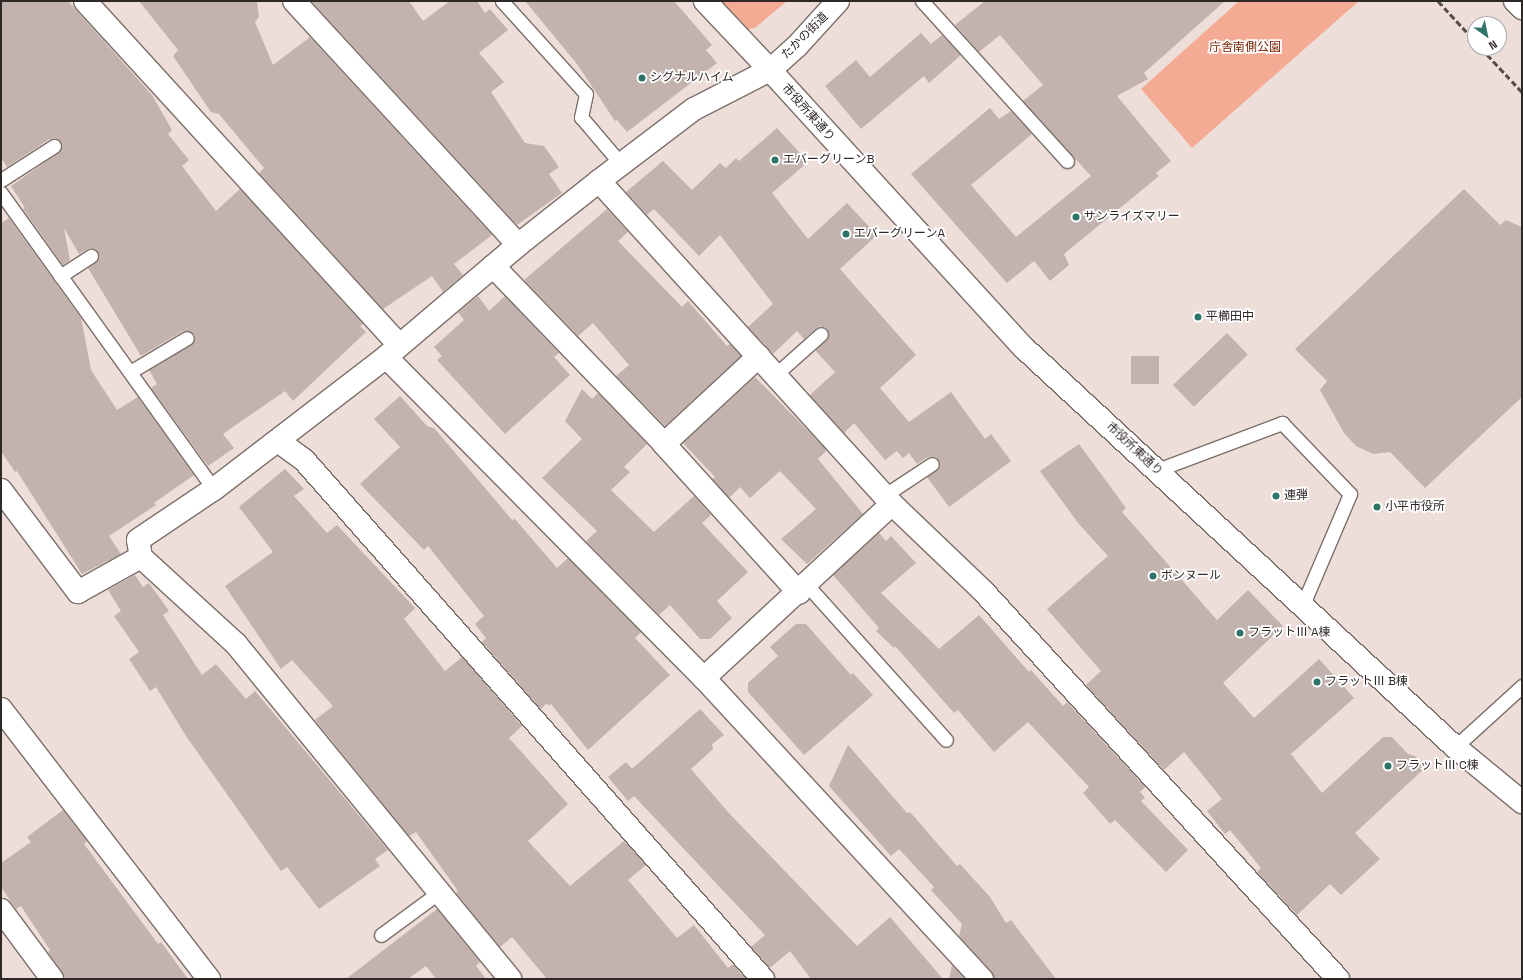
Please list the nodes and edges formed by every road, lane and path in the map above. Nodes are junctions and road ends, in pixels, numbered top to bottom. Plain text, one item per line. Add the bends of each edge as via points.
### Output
1 (85, 1) edge
2 (294, 1) edge
3 (502, 1) edge
4 (705, 1) edge
5 (838, 1) edge
6 (922, 1) edge
7 (1515, 1) edge
8 (1522, 8) edge
9 (770, 70) junction
10 (54, 146) dead end
11 (1067, 161) dead end
12 (621, 164) junction
13 (1, 180) edge
14 (599, 181) junction
15 (1, 193) edge
16 (518, 245) junction
17 (91, 256) dead end
18 (493, 266) junction
19 (60, 276) junction
20 (821, 334) dead end
21 (187, 338) dead end
22 (393, 351) junction
23 (759, 356) junction
24 (130, 372) junction
25 (776, 374) junction
26 (278, 441) junction
27 (664, 444) junction
28 (932, 464) dead end
29 (1157, 470) junction
30 (214, 489) junction
31 (1, 490) edge
32 (889, 500) junction
33 (141, 557) junction
34 (803, 589) junction
35 (1303, 604) junction
36 (704, 678) junction
37 (1522, 686) edge
38 (1, 708) edge
39 (946, 740) dead end
40 (1455, 748) junction
41 (1522, 802) edge
42 (441, 891) junction
43 (1, 910) edge
44 (381, 935) dead end
45 (52, 979) edge
46 (209, 979) edge
47 (510, 979) edge
48 (763, 979) edge
49 (982, 979) edge
50 (1338, 979) edge

1 - 22 street
2 - 16 street
3 - 12 lane via 586,94 581,117
4 - 9 street, 市役所東通り
5 - 9 street, たかの街道 via 797,46
6 - 11 lane
7 - 8 street
9 - 12 street, たかの街道 via 694,109
9 - 29 street, 市役所東通り via 1023,347
10 - 13 lane
12 - 14 street, たかの街道
14 - 16 street, たかの街道
14 - 23 street
15 - 19 lane
16 - 18 street, たかの街道
17 - 19 lane
18 - 22 street, たかの街道
18 - 27 street
19 - 24 lane
20 - 25 lane
21 - 24 lane
22 - 26 street, たかの街道
22 - 36 street
23 - 25 street
23 - 27 street
24 - 30 lane
25 - 32 street
26 - 30 street, たかの街道
26 - 48 street via 304,460
27 - 34 street
28 - 32 lane
29 - 35 street, 市役所東通り
29 - 35 lane via 1282,423 1350,494
30 - 33 street, たかの街道 via 138,540
31 - 33 street via 78,592
32 - 34 street
32 - 50 street via 983,591
33 - 42 street via 236,644
34 - 36 street
34 - 39 lane
35 - 40 street, 市役所東通り
36 - 49 street
37 - 40 lane
38 - 46 street
40 - 41 street, 市役所東通り
42 - 44 lane
42 - 47 street
43 - 45 street

